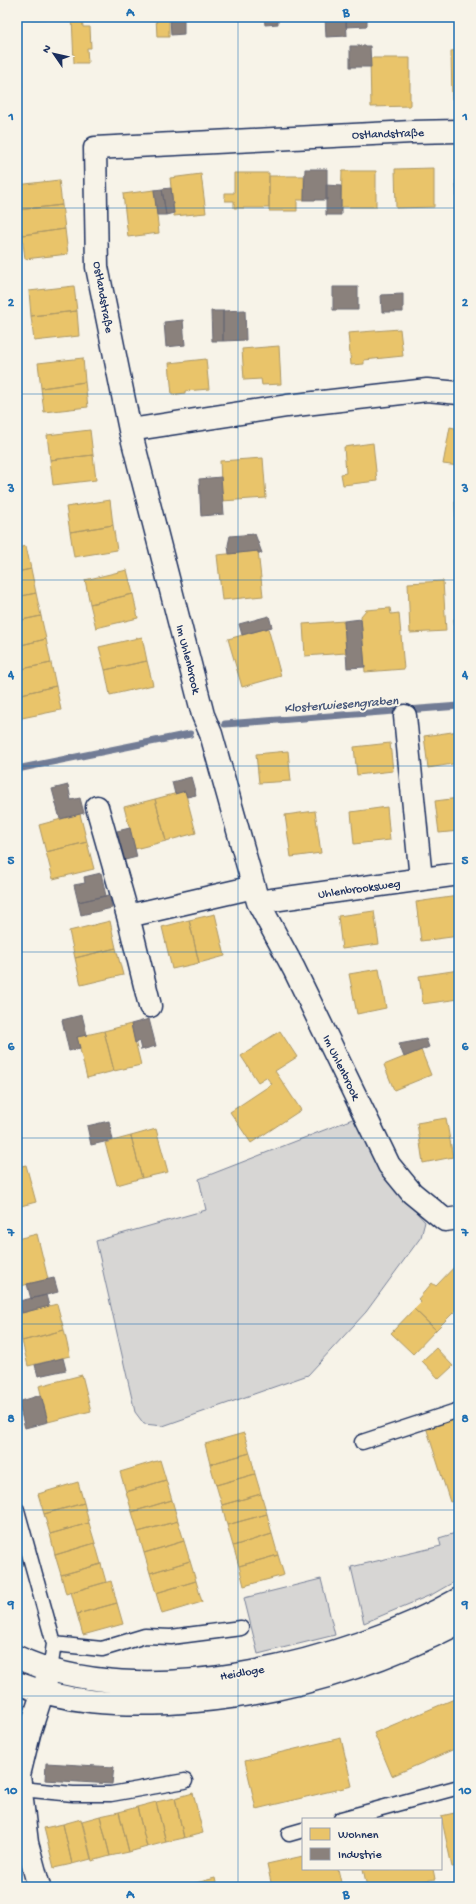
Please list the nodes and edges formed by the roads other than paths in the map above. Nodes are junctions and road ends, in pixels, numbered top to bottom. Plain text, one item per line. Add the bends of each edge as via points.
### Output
1 (459, 131) edge
2 (459, 393) edge
3 (130, 430) junction
4 (405, 716) dead end
5 (97, 807) dead end
6 (459, 874) edge
7 (421, 880) junction
8 (256, 894) junction
9 (128, 916) junction
10 (150, 1006) dead end
11 (459, 1218) edge
12 (459, 1410) edge
13 (362, 1442) dead end
14 (17, 1510) edge
15 (459, 1599) edge
16 (459, 1624) edge
17 (241, 1628) dead end
18 (54, 1644) junction
19 (17, 1657) edge
20 (50, 1670) junction
21 (17, 1683) edge
22 (42, 1693) junction
23 (19, 1780) edge
24 (185, 1781) dead end
25 (459, 1788) edge
26 (345, 1818) edge
27 (302, 1830) edge
28 (289, 1834) dead end
29 (39, 1887) edge

1 - 3 street, Ostlandstraße via 95,148 97,267
2 - 3 street via 427,390 287,406
3 - 8 street, Im Uhlenbrook via 203,715 211,734
4 - 7 street
5 - 9 street
6 - 7 street, Uhlenbrooksweg
7 - 8 street, Uhlenbrooksweg
8 - 9 street
8 - 11 street, Im Uhlenbrook via 389,1165 412,1193 445,1220
9 - 10 street
12 - 13 lane via 405,1430
14 - 18 lane
15 - 20 street, Heidloge via 411,1624 337,1650 280,1666 224,1676 123,1682
16 - 22 street, Heidloge via 364,1664 314,1681 245,1696 191,1702 118,1704
17 - 18 lane via 171,1637 145,1636 102,1649
18 - 20 lane
19 - 20 street, Heidloge
20 - 22 street
21 - 22 street, Heidloge
22 - 23 street via 29,1734
23 - 24 lane via 73,1794 111,1794
23 - 29 street via 27,1843
25 - 26 lane
27 - 28 lane

